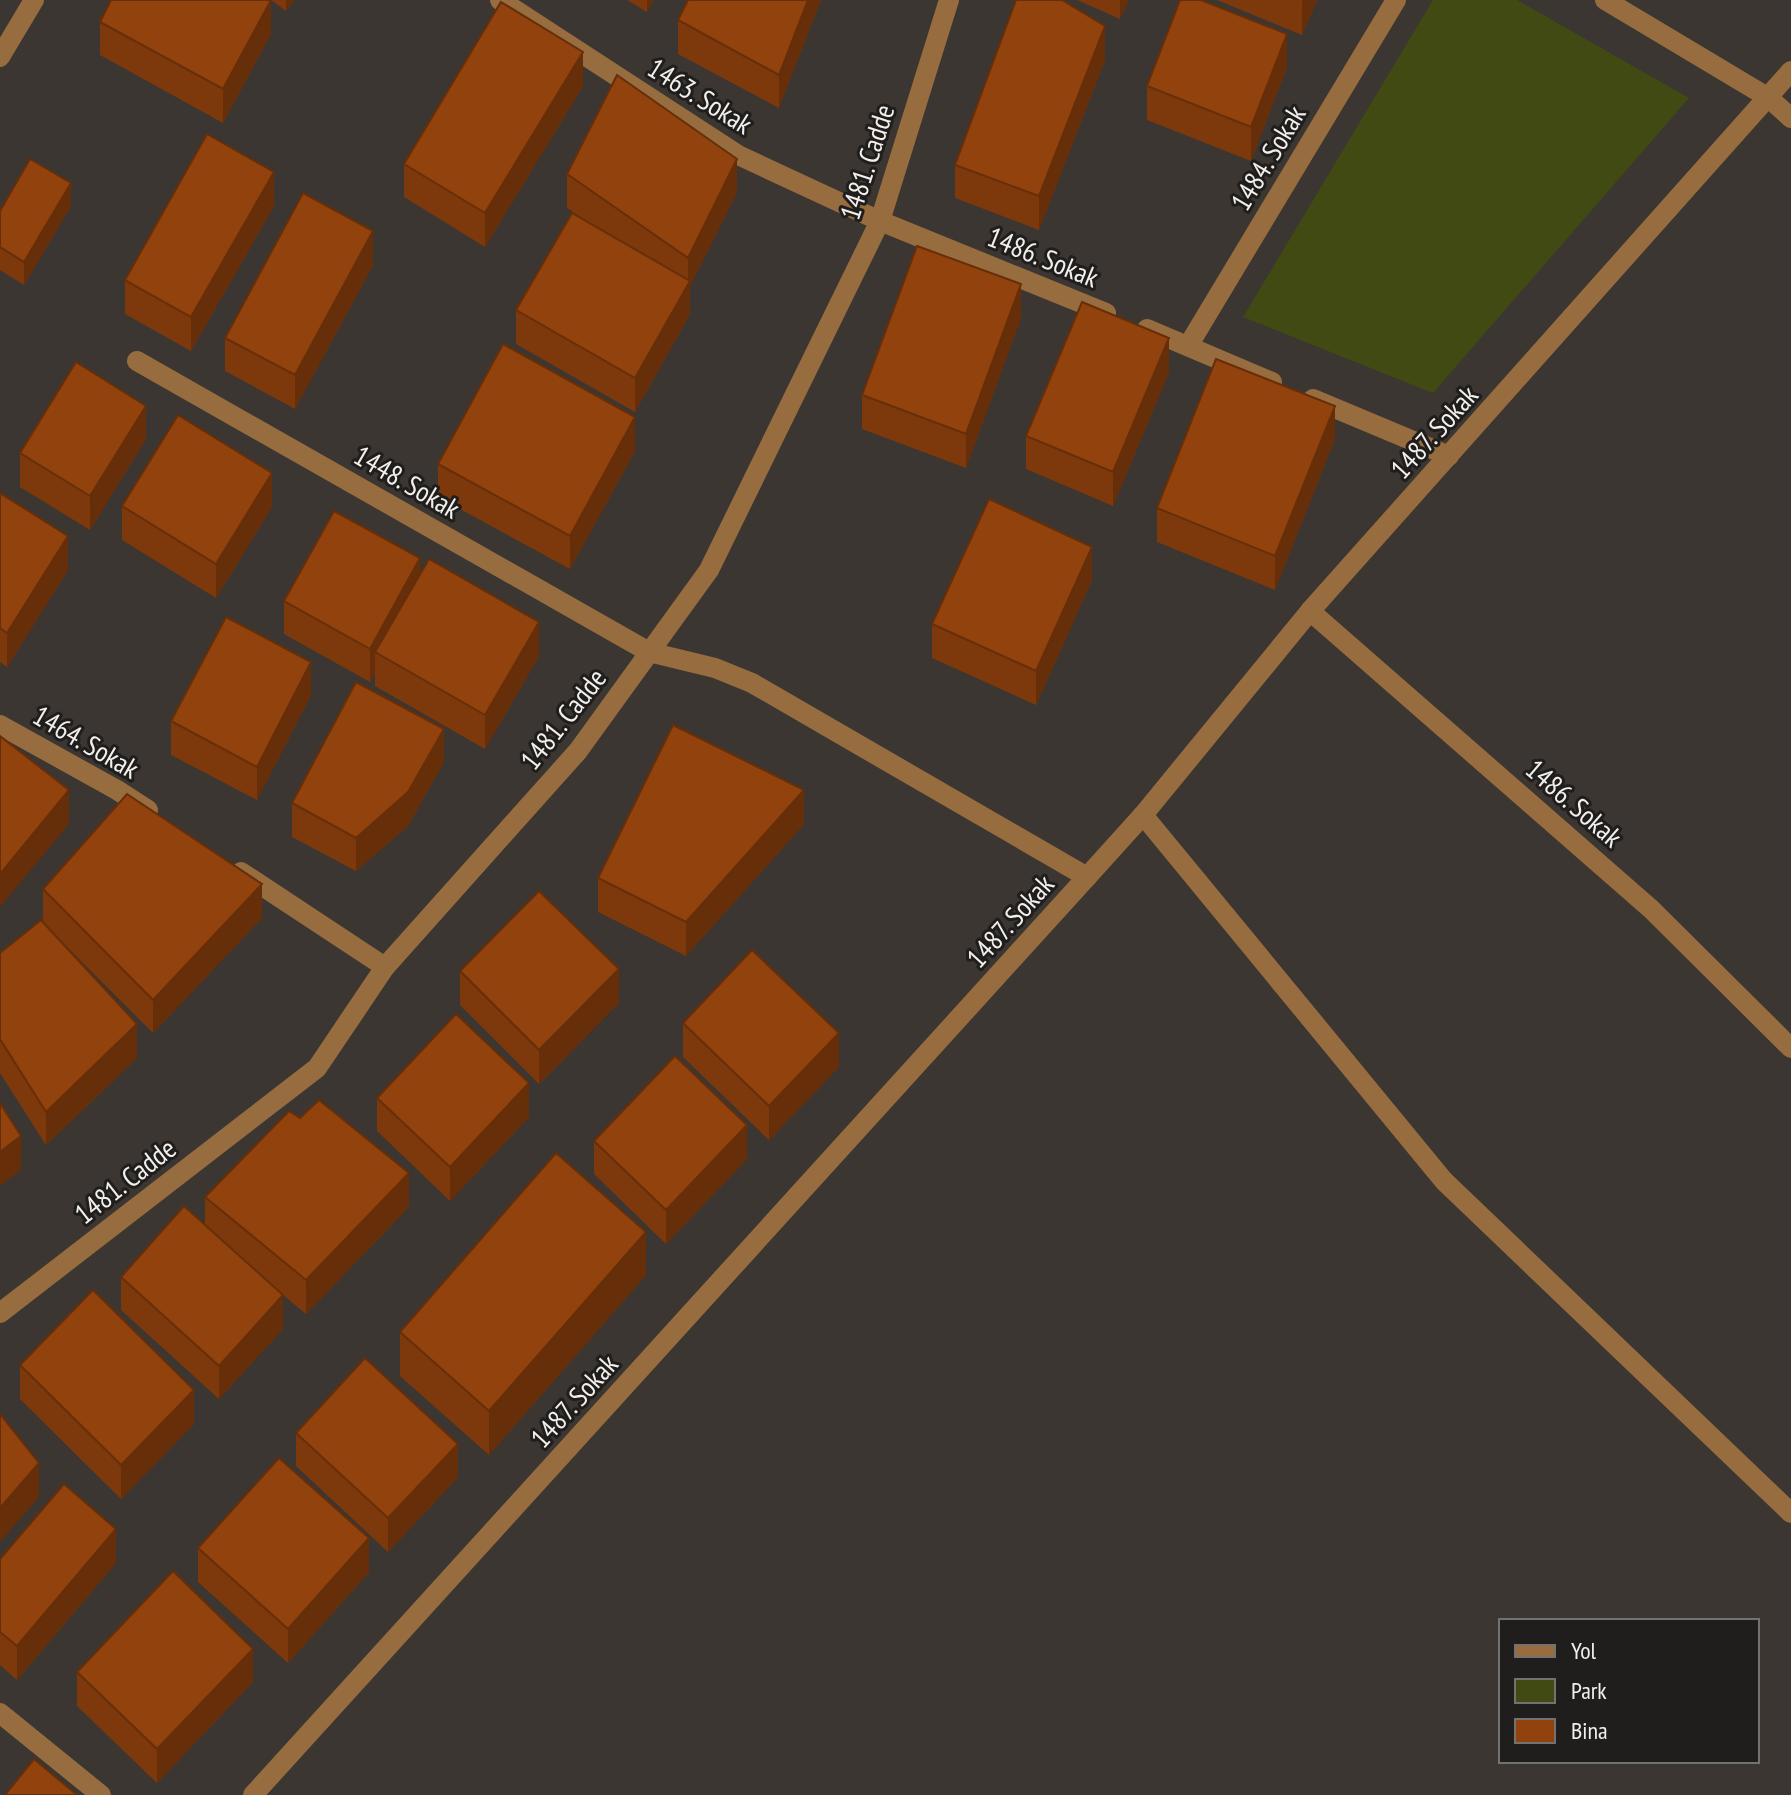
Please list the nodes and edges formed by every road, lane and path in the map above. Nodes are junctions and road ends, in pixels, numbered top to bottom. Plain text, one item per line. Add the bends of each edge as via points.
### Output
1 (34, 0) edge
2 (500, 0) edge
3 (949, 0) edge
4 (1396, 0) edge
5 (1605, 0) edge
6 (0, 57) edge
7 (1791, 71) edge
8 (1769, 98) junction
9 (1791, 118) edge
10 (880, 221) junction
11 (1188, 346) junction
12 (137, 361) dead end
13 (1449, 456) junction
14 (1310, 611) junction
15 (649, 652) junction
16 (0, 725) edge
17 (1143, 815) junction
18 (168, 824) edge
19 (219, 857) edge
20 (1087, 877) junction
21 (385, 967) junction
22 (1791, 1048) edge
23 (0, 1313) edge
24 (1791, 1513) edge
25 (0, 1713) edge
26 (101, 1795) edge
27 (253, 1795) edge

1 - 6 street
2 - 10 street, 1463. Sokak via 738,155
3 - 10 street, 1481. Cadde
4 - 11 street, 1484. Sokak
5 - 8 street
7 - 8 street, 1487. Sokak
8 - 9 street
8 - 13 street, 1487. Sokak
10 - 11 street, 1486. Sokak
10 - 15 street, 1481. Cadde via 709,570
11 - 13 street, 1486. Sokak
12 - 15 street, 1448. Sokak
13 - 14 street, 1487. Sokak
14 - 17 street, 1487. Sokak
14 - 22 street, 1486. Sokak via 1651,909
15 - 20 street, 1448. Sokak via 752,683
15 - 21 street, 1481. Cadde via 578,751
16 - 18 street, 1464. Sokak
17 - 20 street, 1487. Sokak
17 - 24 street via 1444,1181
19 - 21 street
20 - 27 street, 1487. Sokak
21 - 23 street, 1481. Cadde via 317,1068
25 - 26 street

